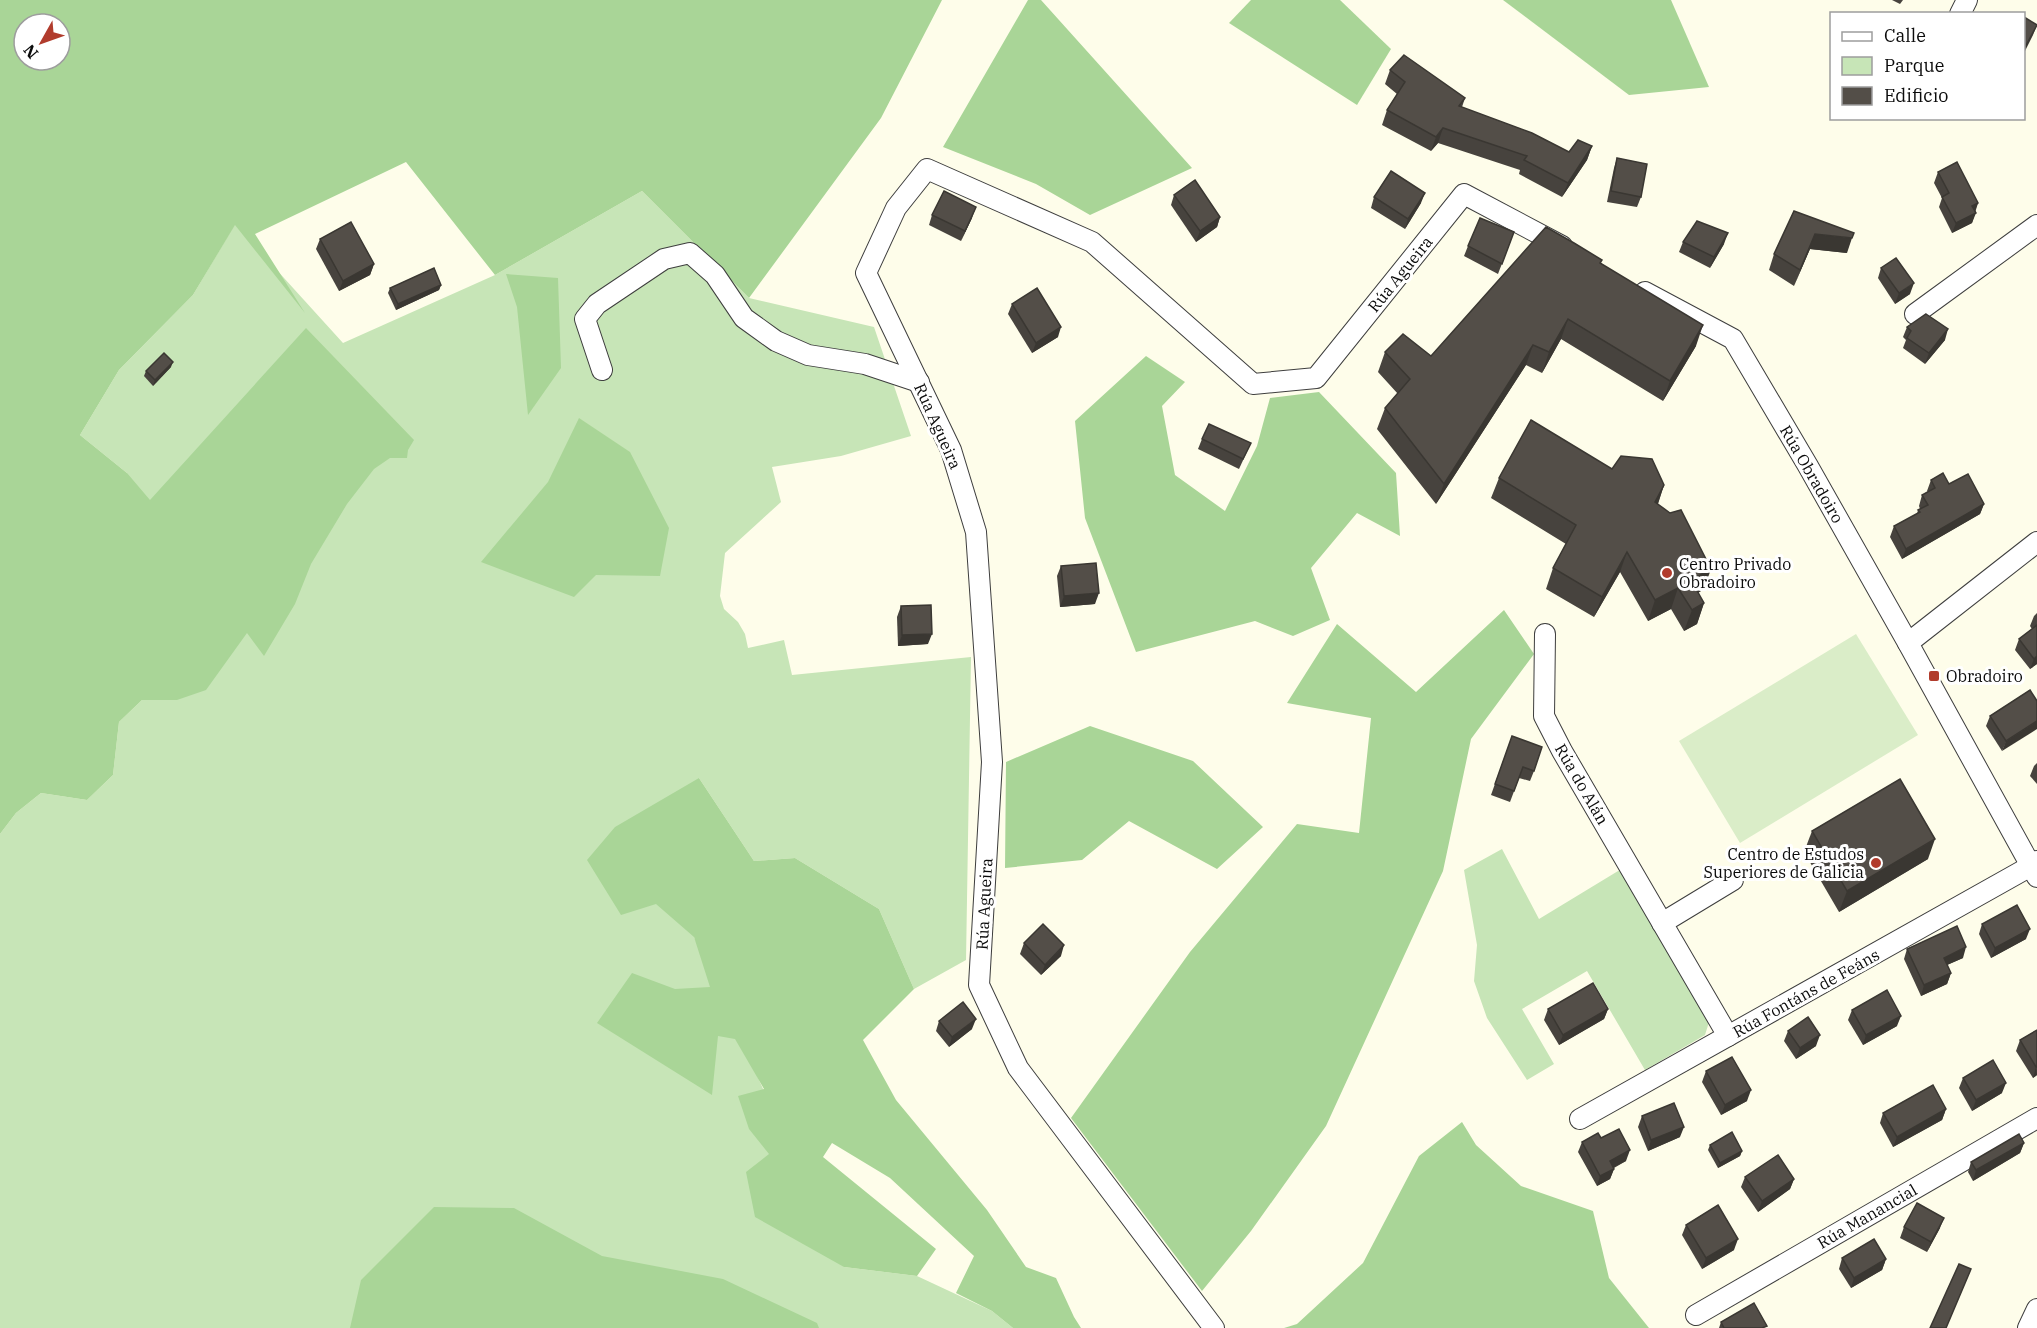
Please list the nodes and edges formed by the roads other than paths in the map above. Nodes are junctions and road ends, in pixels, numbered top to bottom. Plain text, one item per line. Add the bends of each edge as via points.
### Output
1 (2037, 225) edge
2 (1578, 255) edge
3 (1629, 283) edge
4 (1915, 314) dead end
5 (602, 370) dead end
6 (919, 382) junction
7 (2037, 542) edge
8 (1545, 634) dead end
9 (1908, 643) junction
10 (2035, 868) edge
11 (1733, 880) dead end
12 (1662, 923) junction
13 (1728, 1036) junction
14 (2037, 1118) edge
15 (1580, 1119) dead end
16 (2037, 1309) edge
17 (1696, 1315) dead end
18 (1214, 1328) edge
19 (2028, 1328) edge

1 - 4 street
2 - 6 street, Rúa Agueira via 1464,194 1316,378 1253,384 1092,242 927,170 896,208 866,273
3 - 9 street, Rúa Obradoiro via 1733,339
5 - 6 street via 585,319 597,304 664,259 690,254 715,275 744,318 776,341 808,355 865,364
6 - 18 street, Rúa Agueira via 951,450 976,532 992,762 979,985 1018,1068
7 - 9 street
8 - 12 street, Rúa do Alán via 1544,716
9 - 10 street, Rúa Obradoiro
10 - 13 street, Rúa Fontáns de Feáns
11 - 12 street
12 - 13 street, Rúa do Alán
13 - 15 street, Rúa Fontáns de Feáns
14 - 17 street, Rúa Manancial
16 - 19 street

